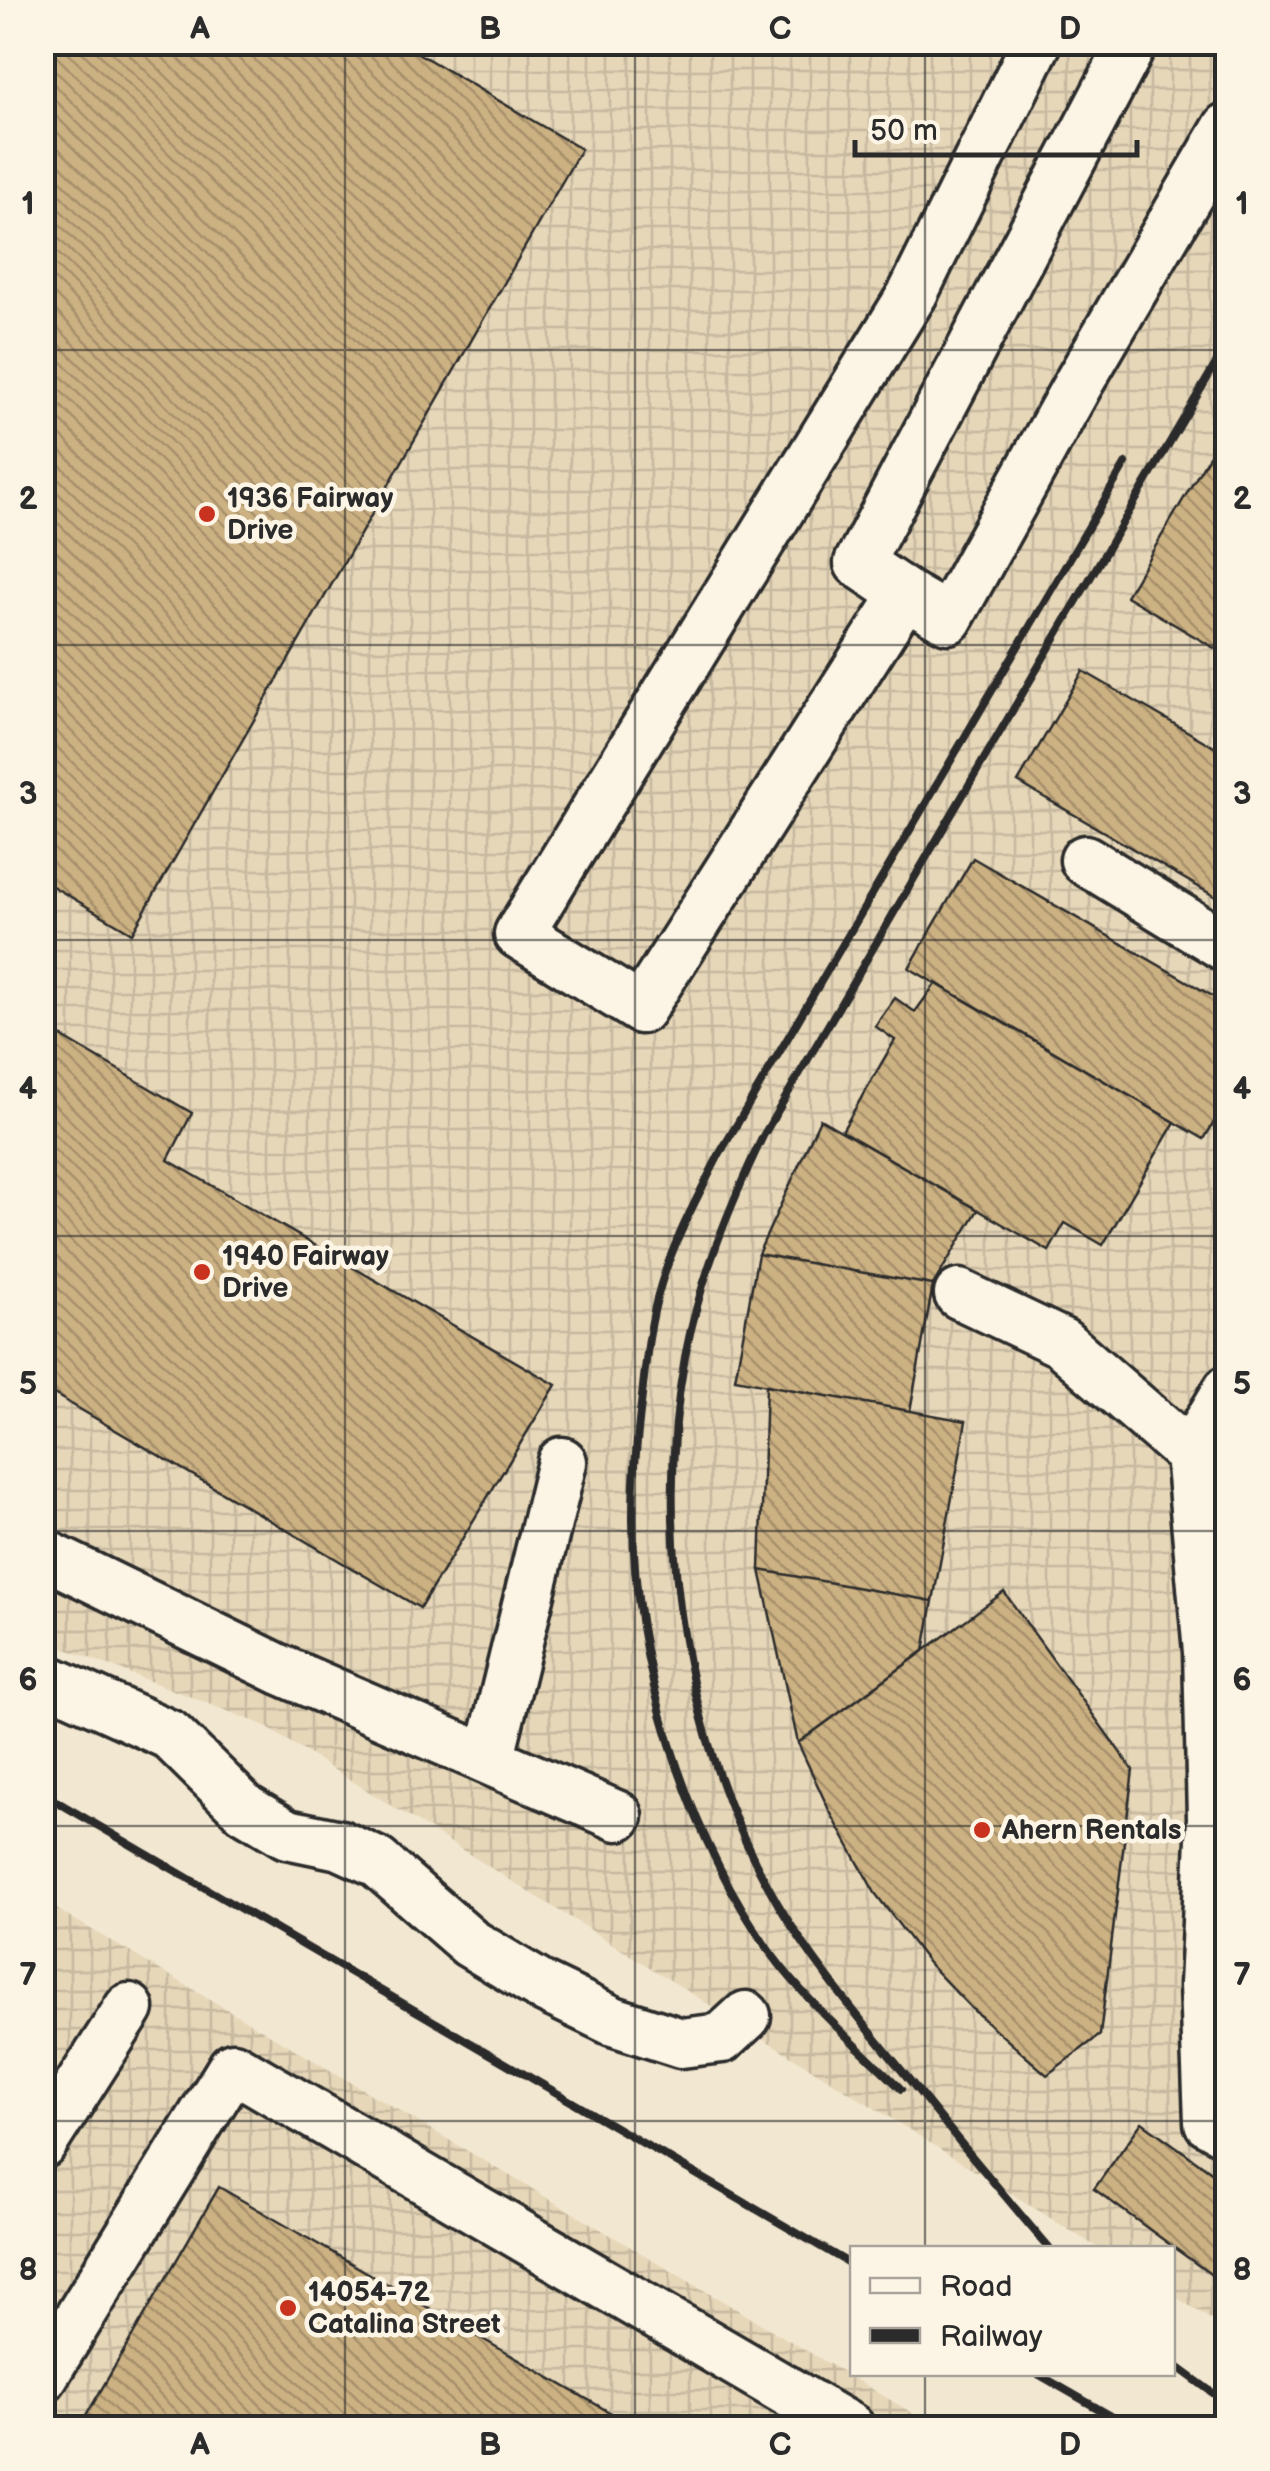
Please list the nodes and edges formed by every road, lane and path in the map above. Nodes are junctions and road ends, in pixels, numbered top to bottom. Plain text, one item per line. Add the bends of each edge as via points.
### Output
1 (1037, 42) edge
2 (1133, 42) edge
3 (1228, 127) edge
4 (905, 594) junction
5 (1085, 860) dead end
6 (1228, 948) edge
7 (959, 1294) dead end
8 (1228, 1390) edge
9 (1190, 1454) junction
10 (562, 1462) dead end
11 (1228, 1523) edge
12 (42, 1553) edge
13 (42, 1677) edge
14 (489, 1760) junction
15 (618, 1816) dead end
16 (1217, 1924) edge
17 (128, 2008) dead end
18 (746, 2016) dead end
19 (1228, 2134) edge
20 (42, 2144) edge
21 (42, 2378) edge
22 (850, 2428) edge

1 - 4 street via 913,293 519,934 641,1009
2 - 4 street via 859,563
3 - 4 street via 948,619
5 - 6 street
7 - 9 street via 1062,1343
8 - 9 street
9 - 11 street
9 - 16 street via 1208,1652
10 - 14 street
12 - 14 street via 281,1670
13 - 18 street via 170,1734 246,1808 288,1834 340,1844 377,1862 470,1943 612,2021 681,2043 722,2038
14 - 15 street
16 - 19 street via 1204,1985 1208,2122
17 - 20 street
21 - 22 street via 233,2066

